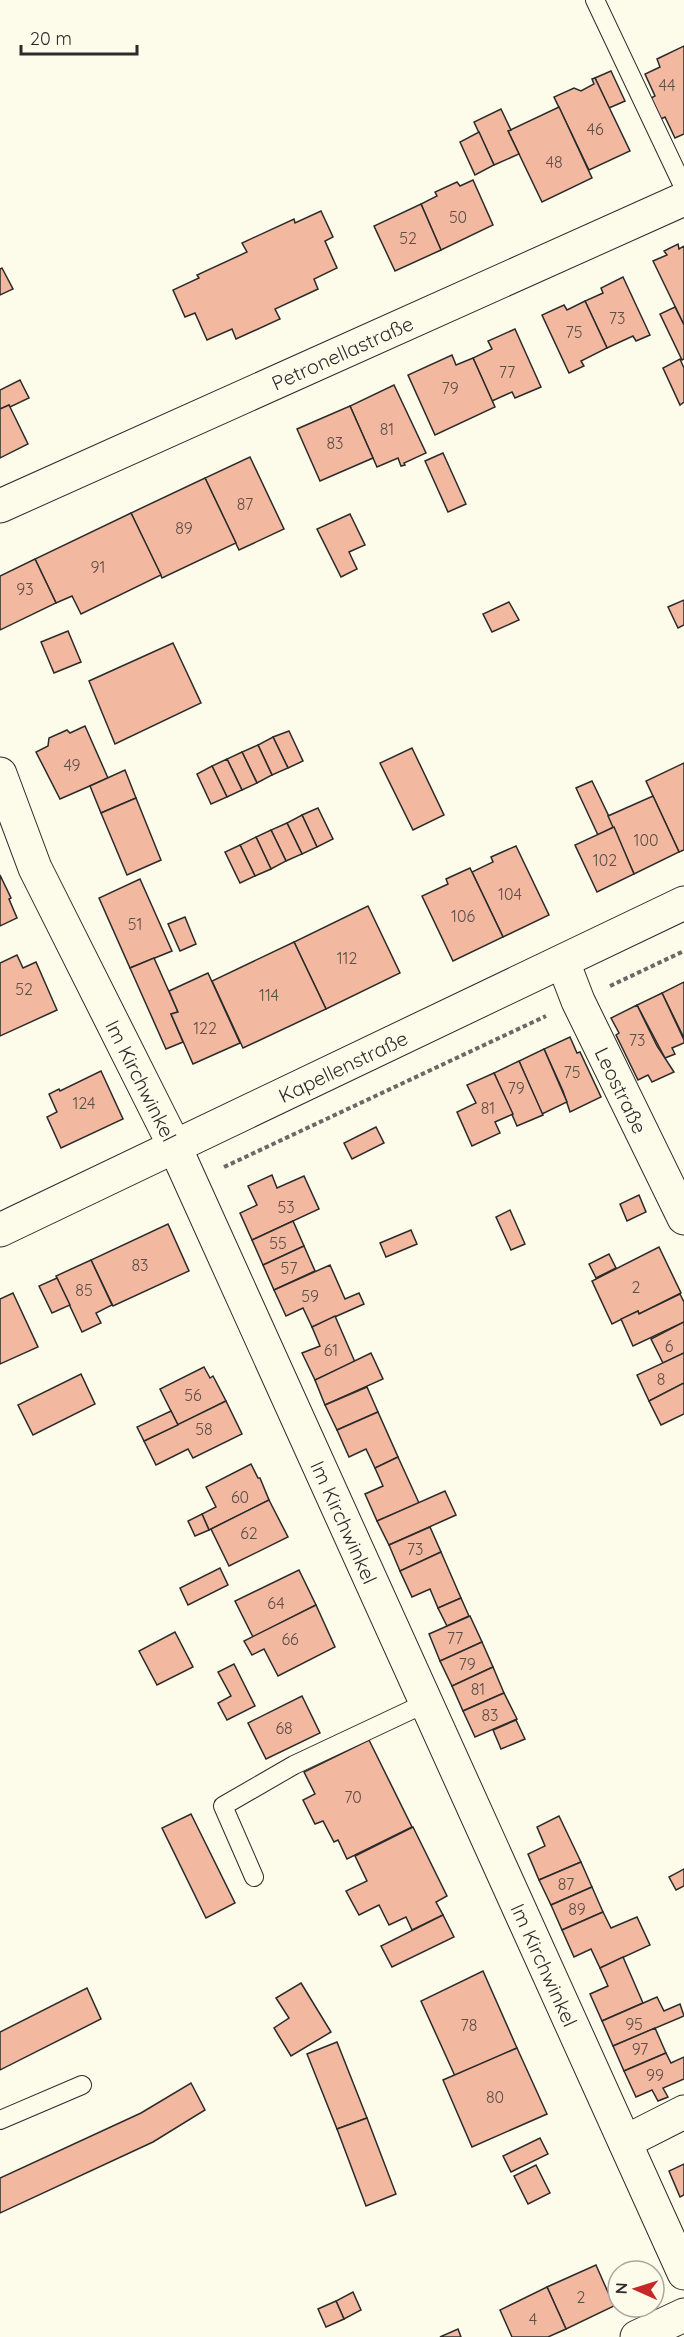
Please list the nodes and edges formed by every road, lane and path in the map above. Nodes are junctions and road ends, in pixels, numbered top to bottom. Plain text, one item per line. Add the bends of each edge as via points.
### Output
1 (595, 0) edge
2 (684, 188) edge
3 (684, 199) edge
4 (0, 506) edge
5 (0, 774) edge
6 (684, 903) edge
7 (684, 951) edge
8 (563, 962) junction
9 (578, 1001) junction
10 (174, 1145) junction
11 (191, 1183) junction
12 (684, 1218) edge
13 (0, 1230) edge
14 (426, 1703) junction
15 (254, 1877) dead end
16 (82, 2085) dead end
17 (684, 2112) edge
18 (0, 2120) edge
19 (625, 2142) junction
20 (684, 2273) edge
21 (684, 2315) edge
22 (637, 2337) edge

1 - 2 lane
3 - 4 street, Petronellastraße
5 - 10 street, Im Kirchwinkel via 35,868
6 - 8 street, Kapellenstraße
7 - 9 path
8 - 9 street, Leostraße
8 - 10 street, Kapellenstraße
9 - 11 path
9 - 12 street, Leostraße
10 - 11 street, Im Kirchwinkel
10 - 13 street, Kapellenstraße
11 - 14 street, Im Kirchwinkel
14 - 15 lane via 294,1765 223,1806
14 - 19 street, Im Kirchwinkel
16 - 18 lane
17 - 19 street
19 - 20 street, Im Kirchwinkel
21 - 22 street

